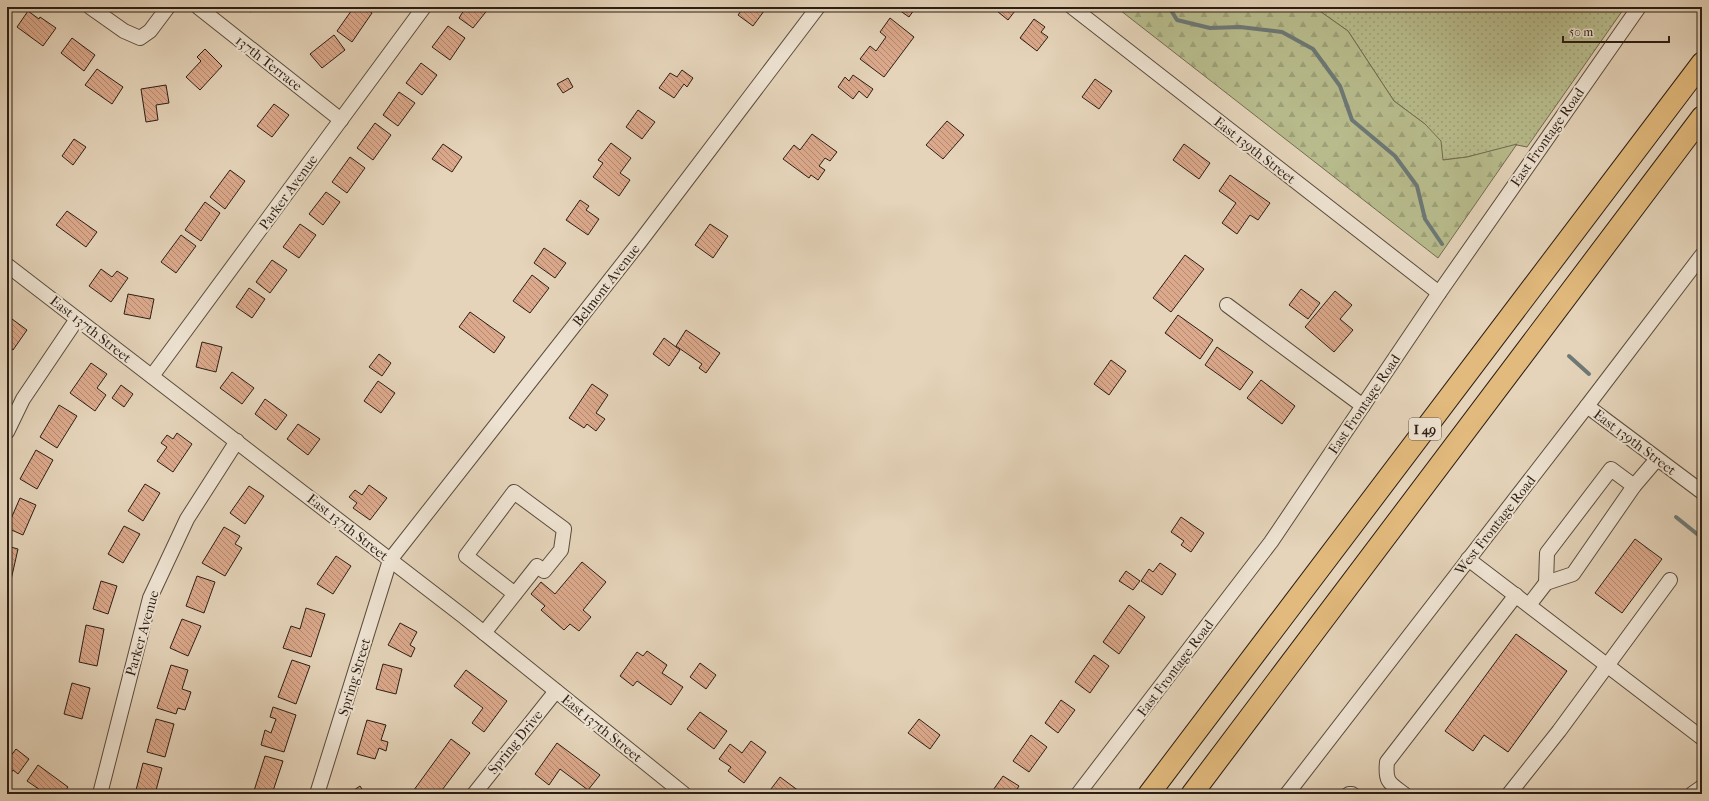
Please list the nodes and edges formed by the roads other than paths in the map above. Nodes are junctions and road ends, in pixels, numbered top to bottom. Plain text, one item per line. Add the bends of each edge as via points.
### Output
1 (90, 7) edge
2 (168, 7) edge
3 (198, 7) edge
4 (424, 7) edge
5 (818, 7) edge
6 (1072, 7) edge
7 (1639, 7) edge
8 (1702, 63) edge
9 (1702, 116) edge
10 (341, 120) junction
11 (1702, 255) edge
12 (7, 265) edge
13 (1439, 293) junction
14 (1227, 305) dead end
15 (77, 319) junction
16 (152, 376) junction
17 (1362, 406) junction
18 (1588, 406) junction
19 (7, 432) edge
20 (237, 441) junction
21 (1656, 459) junction
22 (1634, 486) junction
23 (1702, 492) edge
24 (1468, 559) junction
25 (390, 560) junction
26 (1670, 580) dead end
27 (1546, 583) junction
28 (515, 594) junction
29 (1516, 595) junction
30 (1529, 605) junction
31 (484, 633) junction
32 (1607, 665) junction
33 (556, 691) junction
34 (1702, 738) edge
35 (1702, 786) edge
36 (100, 794) edge
37 (317, 794) edge
38 (474, 794) edge
39 (684, 794) edge
40 (1078, 794) edge
41 (1149, 794) edge
42 (1192, 794) edge
43 (1287, 794) edge
44 (1404, 794) edge
45 (1509, 794) edge
46 (1692, 794) edge

1 - 2 street via 124,32 140,38 150,31
3 - 10 street, 137th Terrace
4 - 10 street, Parker Avenue
5 - 25 street, Belmont Avenue via 634,249
6 - 13 street, East 139th Street
7 - 13 street, East Frontage Road
8 - 41 highway, I 49
9 - 42 highway, I 49
10 - 16 street, Parker Avenue
11 - 18 street, West Frontage Road
12 - 15 street, East 137th Street
13 - 17 street, East Frontage Road
14 - 17 street
15 - 16 street, East 137th Street
15 - 19 street via 23,399
16 - 20 street, East 137th Street
17 - 40 street, East Frontage Road via 1271,542
18 - 21 street, East 139th Street
18 - 24 street, West Frontage Road
20 - 25 street, East 137th Street
20 - 36 street, Parker Avenue via 187,519 150,598
21 - 22 street
21 - 23 street, East 139th Street
22 - 27 street via 1573,574
22 - 27 street via 1611,468 1547,553
24 - 29 street
24 - 43 street, West Frontage Road
25 - 31 street, East 137th Street
25 - 37 street, Spring Street
26 - 32 street
27 - 30 street
28 - 28 street via 537,566 544,571 561,550 564,530 514,492 466,556
28 - 31 street
29 - 30 street
29 - 44 street via 1387,762 1386,775 1392,785
30 - 32 street
31 - 33 street, East 137th Street
32 - 34 street
32 - 45 street
33 - 38 street, Spring Drive
33 - 39 street, East 137th Street
35 - 46 street

